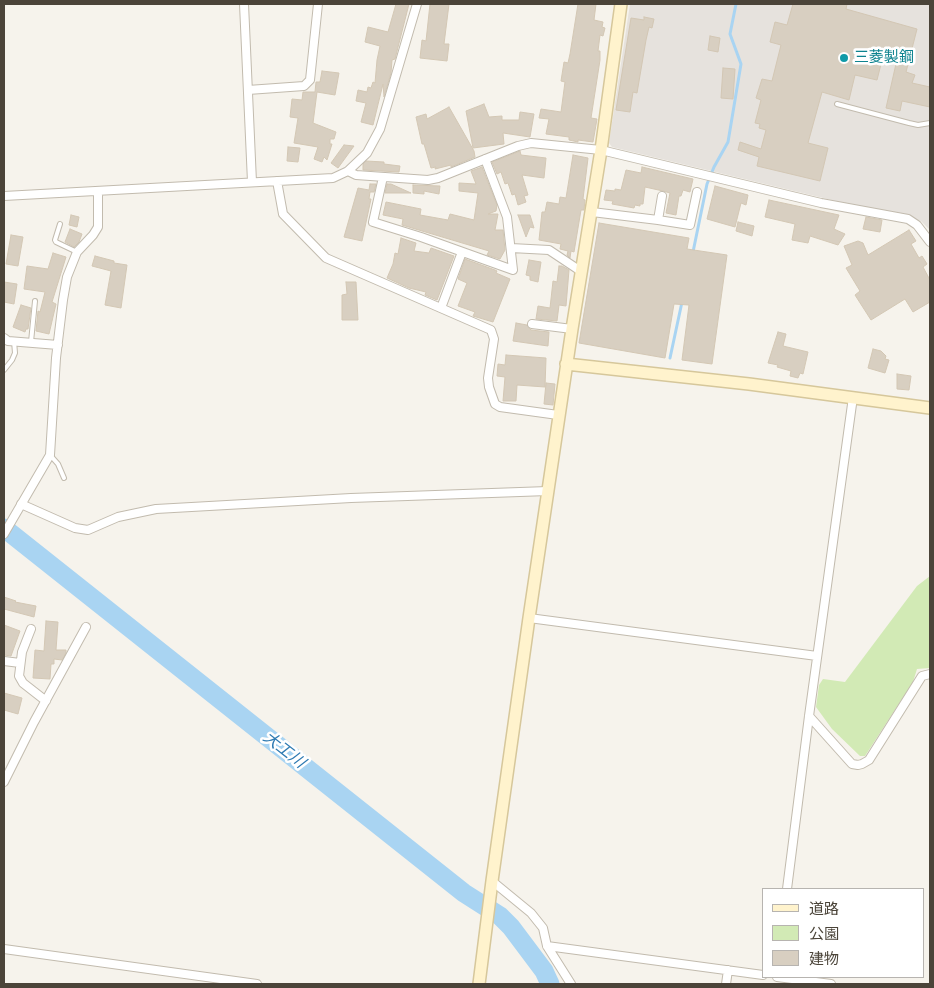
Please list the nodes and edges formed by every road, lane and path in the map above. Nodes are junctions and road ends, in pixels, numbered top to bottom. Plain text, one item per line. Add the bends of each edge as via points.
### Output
1 (244, 4) edge
2 (318, 4) edge
3 (417, 4) edge
4 (621, 4) edge
5 (248, 90) junction
6 (837, 104) dead end
7 (930, 123) edge
8 (601, 150) junction
9 (485, 159) junction
10 (348, 171) junction
11 (383, 177) junction
12 (276, 181) junction
13 (252, 182) junction
14 (98, 191) junction
15 (696, 192) dead end
16 (4, 196) edge
17 (662, 196) dead end
18 (592, 212) junction
19 (658, 220) junction
20 (60, 224) dead end
21 (930, 242) edge
22 (511, 248) junction
23 (77, 252) junction
24 (462, 252) junction
25 (582, 272) junction
26 (35, 301) dead end
27 (441, 308) junction
28 (532, 324) dead end
29 (572, 329) junction
30 (4, 338) edge
31 (14, 341) junction
32 (31, 342) junction
33 (58, 345) junction
34 (566, 364) junction
35 (4, 370) edge
36 (853, 397) junction
37 (930, 408) edge
38 (558, 415) junction
39 (50, 455) junction
40 (64, 478) dead end
41 (548, 491) junction
42 (21, 504) junction
43 (4, 534) edge
44 (529, 618) junction
45 (86, 627) dead end
46 (31, 629) dead end
47 (817, 656) junction
48 (4, 661) edge
49 (20, 664) junction
50 (930, 674) edge
51 (46, 700) junction
52 (809, 716) junction
53 (4, 782) edge
54 (492, 881) junction
55 (787, 888) edge
56 (547, 946) junction
57 (4, 949) edge
58 (728, 970) junction
59 (762, 975) edge
60 (784, 978) edge
61 (257, 984) edge
62 (480, 984) edge
63 (571, 984) edge
64 (726, 984) edge
65 (826, 984) edge

1 - 5 street
2 - 5 street via 310,80 304,86
3 - 10 street via 380,129 367,153
4 - 8 street
5 - 13 street
6 - 7 lane via 918,125
8 - 9 street via 531,143
8 - 18 street
8 - 21 street via 821,203 908,219 918,225
9 - 11 street via 428,180
9 - 22 street via 507,217
10 - 11 street via 356,175
10 - 12 street via 333,178
11 - 24 street via 373,222
12 - 13 street
12 - 27 street via 282,214 326,258
13 - 14 street
14 - 16 street
14 - 23 street via 98,227
15 - 19 street via 690,225
17 - 19 street
18 - 19 street
18 - 25 street
20 - 23 lane via 56,242
22 - 24 street via 513,270
22 - 25 street via 549,250
23 - 33 street via 66,285
24 - 27 street
25 - 29 street
26 - 32 lane
27 - 38 street via 493,334 488,378 495,404
28 - 29 street
29 - 34 street
30 - 31 street
31 - 32 street
31 - 35 lane via 12,360
32 - 33 street
33 - 39 street
34 - 36 street
34 - 38 street
36 - 37 street
36 - 47 street
38 - 41 street
39 - 40 lane
39 - 42 street
41 - 42 street via 156,509 118,516 88,530 75,528
41 - 44 street
42 - 43 street
44 - 47 street
44 - 54 street
45 - 51 street
46 - 49 street
47 - 52 street
48 - 49 street
49 - 51 street via 19,676 23,683
50 - 52 street via 922,676 869,760 862,764 852,764
51 - 53 street
52 - 55 street
54 - 56 street via 531,913 543,928
54 - 62 street
56 - 58 street
56 - 63 street
57 - 61 street
58 - 59 street
58 - 64 street
60 - 65 street

